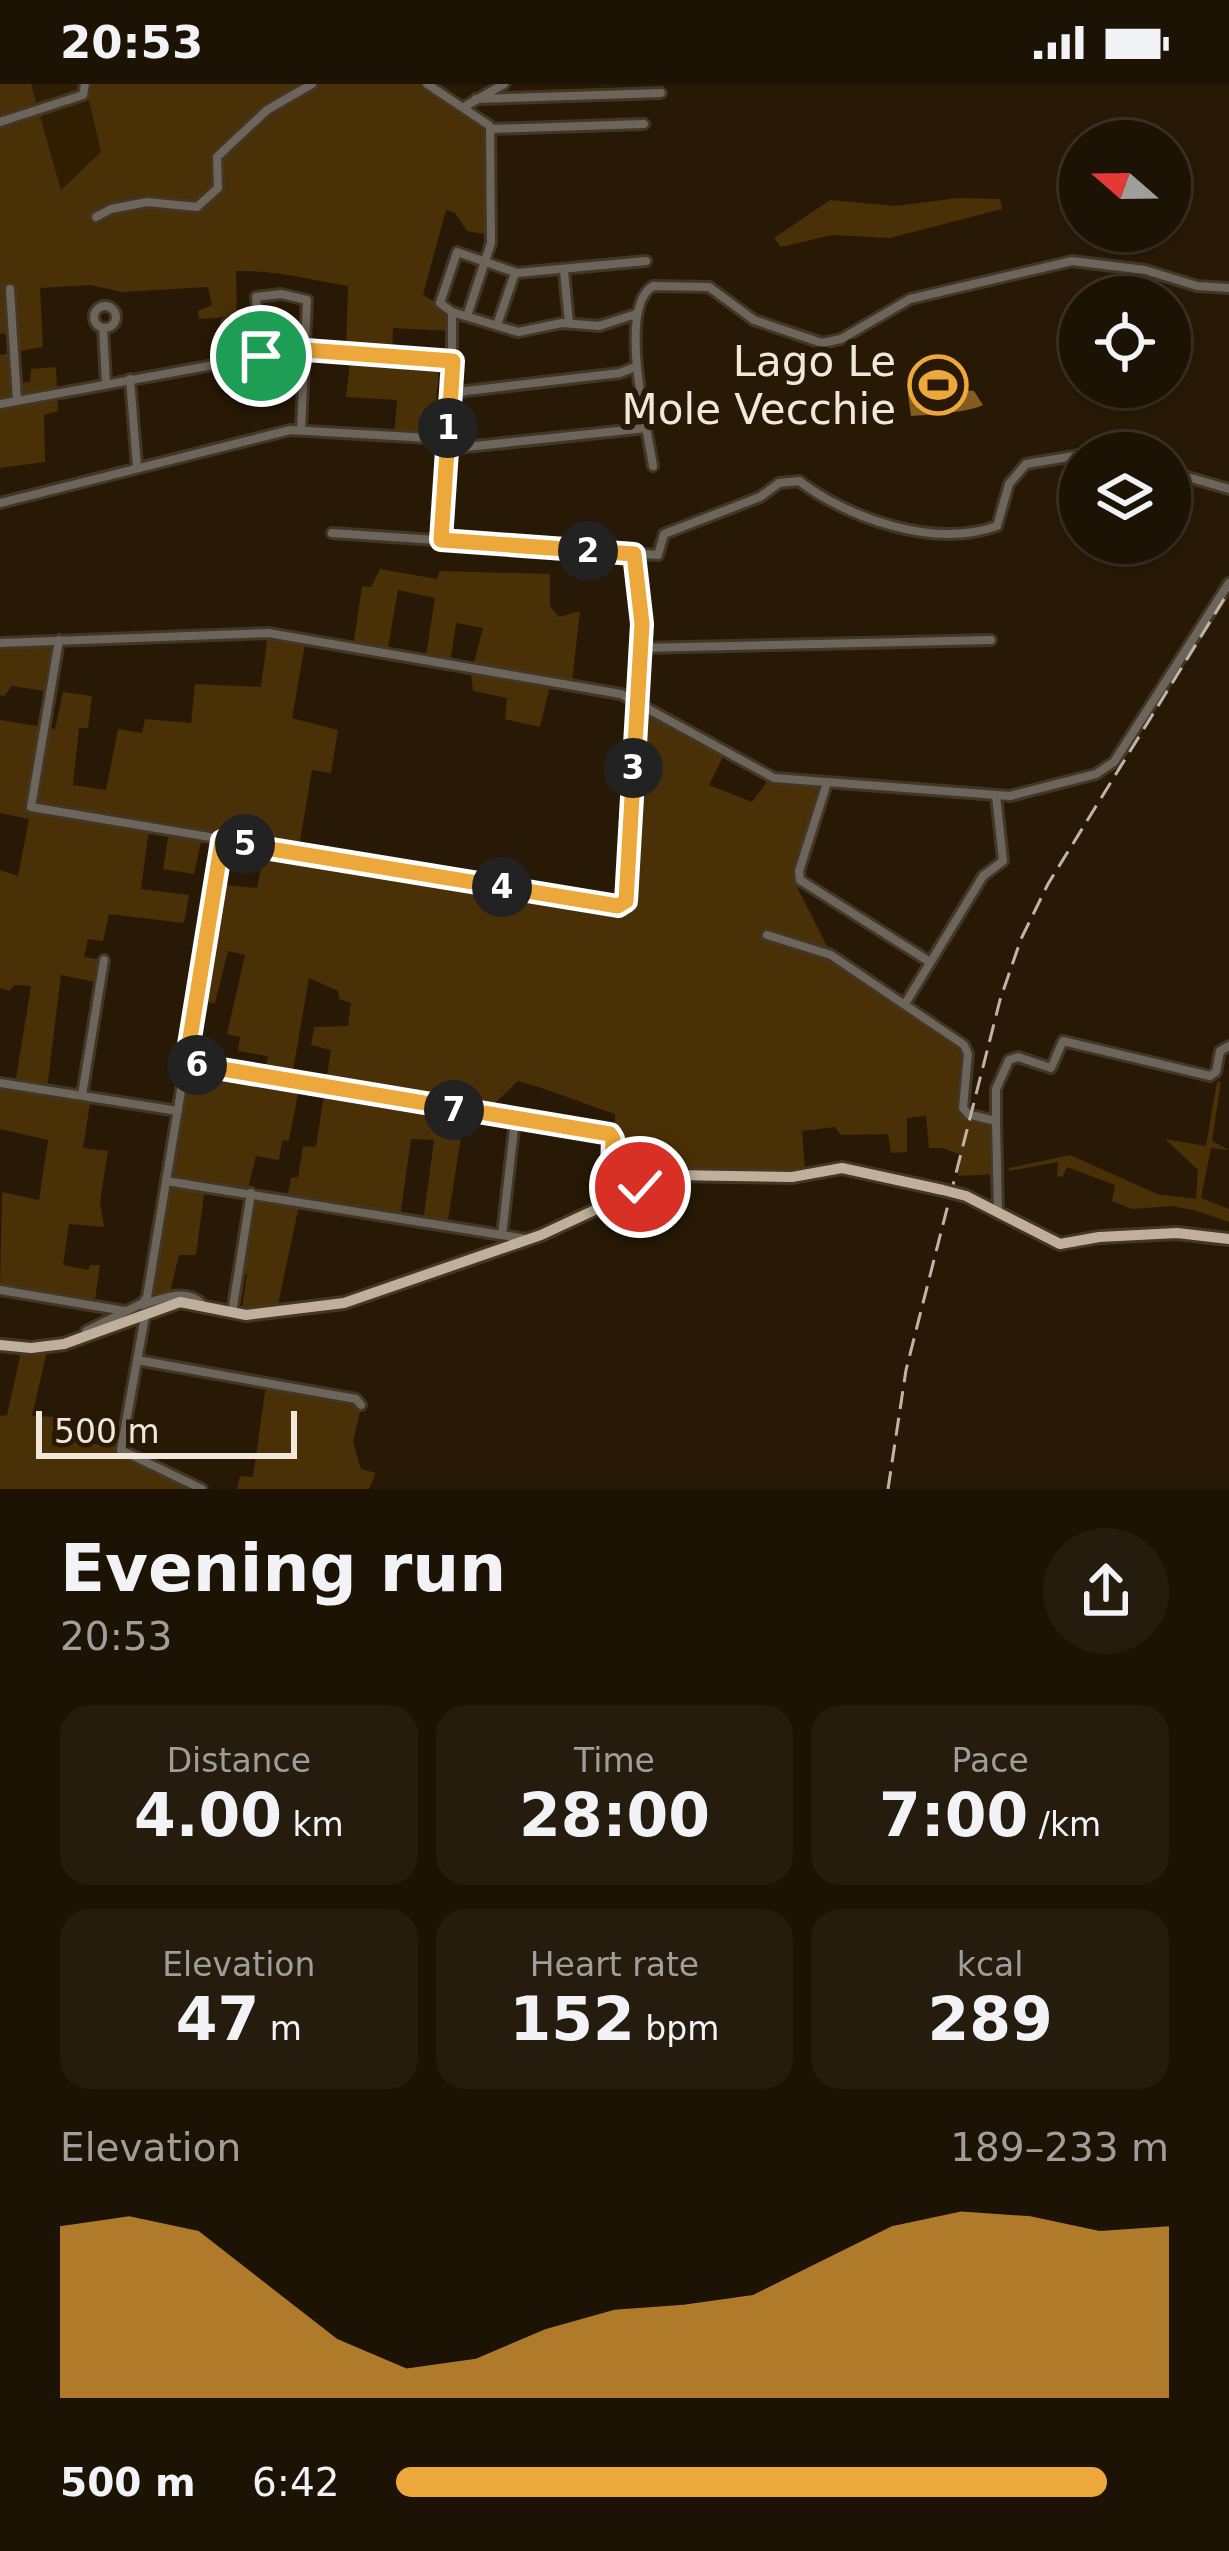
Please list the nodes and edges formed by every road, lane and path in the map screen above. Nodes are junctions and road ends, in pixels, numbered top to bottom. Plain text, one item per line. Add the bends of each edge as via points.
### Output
1 (85, 84) edge
2 (312, 84) edge
3 (427, 84) edge
4 (505, 84) edge
5 (661, 92) dead end
6 (476, 99) junction
7 (464, 107) junction
8 (0, 122) edge
9 (644, 124) dead end
10 (490, 129) junction
11 (96, 217) dead end
12 (485, 262) junction
13 (646, 262) dead end
14 (564, 271) junction
15 (515, 273) junction
16 (1229, 288) edge
17 (10, 289) dead end
18 (452, 313) junction
19 (637, 314) junction
20 (467, 316) junction
21 (568, 323) junction
22 (227, 324) dead end
23 (497, 325) junction
24 (103, 328) dead end
25 (306, 350) junction
26 (261, 356) junction
27 (231, 361) junction
28 (453, 361) junction
29 (635, 368) junction
30 (130, 379) junction
31 (106, 383) junction
32 (452, 396) junction
33 (17, 400) junction
34 (0, 404) edge
35 (647, 428) junction
36 (302, 429) junction
37 (446, 433) junction
38 (447, 449) junction
39 (1059, 459) edge
40 (652, 466) dead end
41 (137, 467) junction
42 (1191, 478) edge
43 (1229, 489) edge
44 (0, 502) edge
45 (332, 533) dead end
46 (441, 540) junction
47 (634, 554) junction
48 (1229, 583) edge
49 (59, 640) junction
50 (991, 640) dead end
51 (0, 643) edge
52 (640, 648) junction
53 (637, 700) junction
54 (827, 783) junction
55 (996, 795) junction
56 (222, 841) junction
57 (766, 935) dead end
58 (104, 960) dead end
59 (930, 962) junction
60 (905, 1004) junction
61 (1229, 1046) edge
62 (186, 1063) junction
63 (0, 1083) edge
64 (82, 1095) junction
65 (178, 1111) junction
66 (515, 1120) junction
67 (996, 1121) junction
68 (166, 1180) junction
69 (251, 1193) junction
70 (611, 1203) junction
71 (998, 1212) junction
72 (502, 1235) junction
73 (1229, 1239) edge
74 (530, 1240) junction
75 (0, 1290) edge
76 (173, 1304) junction
77 (202, 1304) junction
78 (131, 1310) junction
79 (232, 1313) junction
80 (64, 1344) junction
81 (0, 1345) edge
82 (136, 1360) junction
83 (361, 1405) dead end
84 (202, 1489) edge

1 - 8 street via 83,95
2 - 11 street via 218,155 218,188 197,207 152,201
3 - 7 street
4 - 6 street
5 - 6 street
6 - 7 street
7 - 10 street
9 - 10 street
10 - 12 street
12 - 15 street
12 - 18 street via 457,252 440,303
12 - 20 street
13 - 14 street
14 - 15 street
14 - 21 street
15 - 23 street
16 - 19 street via 1072,261 910,299 822,343 753,320 698,284 649,287
17 - 33 street
18 - 20 street
18 - 28 street
19 - 21 street via 599,326
19 - 29 street
20 - 23 street
21 - 23 street via 518,332
22 - 27 street
24 - 31 street
25 - 26 street
25 - 26 street via 307,300 256,297
25 - 28 street
25 - 36 street
26 - 27 street
27 - 30 street
28 - 32 street
29 - 32 street
29 - 35 street
30 - 31 street
30 - 41 street
31 - 33 street
32 - 37 street
33 - 34 street
35 - 38 street
35 - 40 street
36 - 37 street
36 - 41 street
37 - 38 street
38 - 46 street
39 - 47 street via 1024,465 997,526 903,529 798,482 664,534 660,554
41 - 44 street
42 - 43 street
45 - 46 street
46 - 47 street
47 - 52 street
48 - 55 street via 1112,764
49 - 51 street
49 - 53 street via 268,633
49 - 56 street via 31,807
50 - 52 street
52 - 53 street
53 - 54 street via 766,777
53 - 56 street via 626,901 618,906
54 - 55 street
54 - 59 street via 800,880
55 - 59 street via 1003,859 982,878
56 - 62 street
57 - 60 street via 831,955
58 - 64 street
59 - 60 street
60 - 67 street via 967,1047 963,1108
61 - 67 street via 1208,1076 1064,1041 1051,1068 1009,1060 996,1089
62 - 65 street
62 - 66 street
63 - 64 street
64 - 65 street
65 - 68 street
66 - 70 street via 612,1135
66 - 72 street
67 - 71 street
68 - 69 street
68 - 78 street via 148,1296
69 - 72 street
69 - 79 street
70 - 71 main road, bridge via 676,1174 792,1177 842,1168
70 - 74 main road
71 - 73 main road via 1060,1244 1177,1233
72 - 74 street
74 - 79 main road via 346,1303
75 - 78 street
76 - 77 main road
76 - 80 main road
76 - 82 street via 143,1318
77 - 78 street via 176,1295
77 - 79 main road
78 - 80 street
80 - 81 main road
82 - 83 street
82 - 84 street via 122,1451

